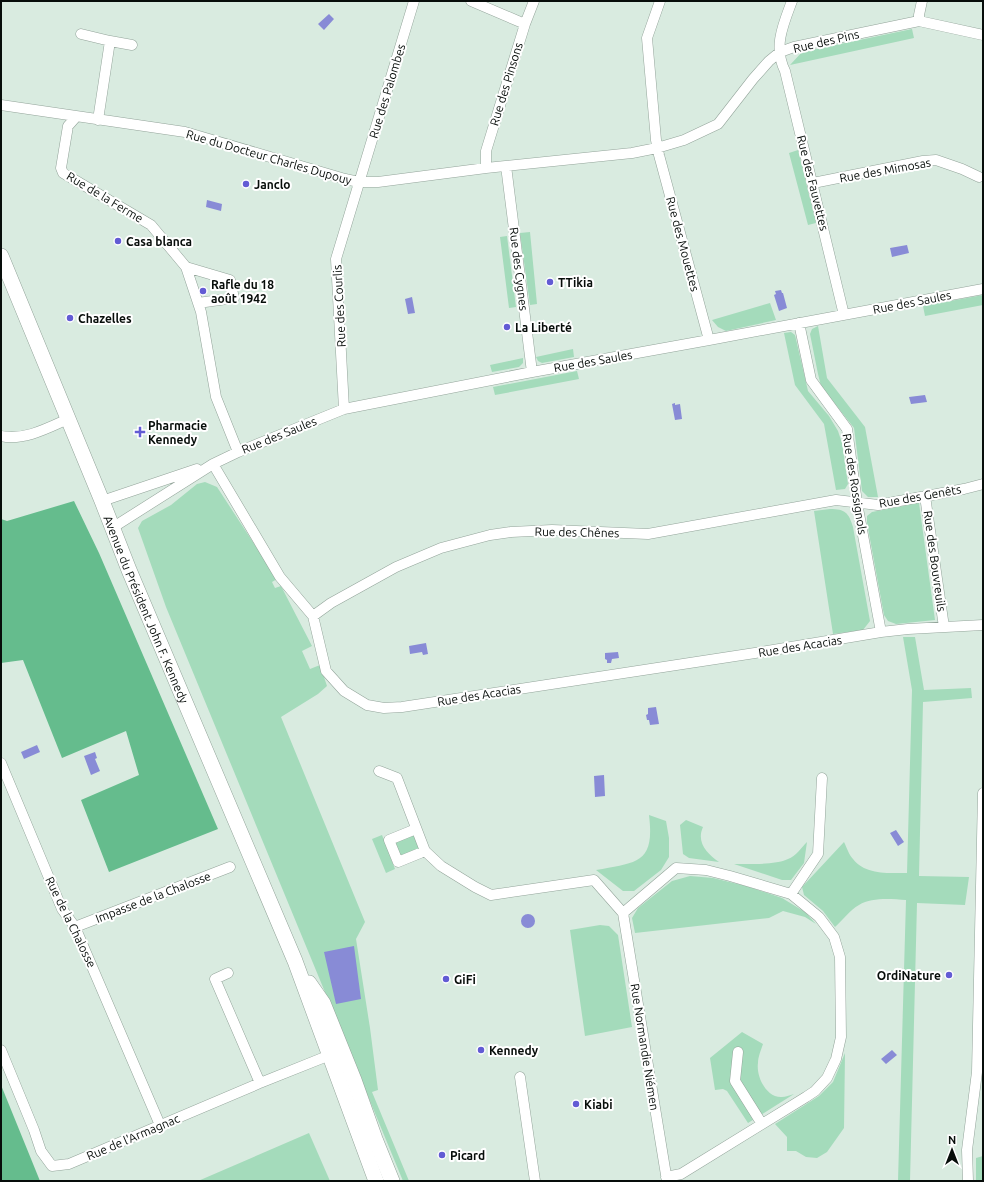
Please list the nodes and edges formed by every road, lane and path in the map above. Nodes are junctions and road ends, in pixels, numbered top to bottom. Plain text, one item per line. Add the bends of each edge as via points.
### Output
1 (414, 1) edge
2 (471, 1) edge
3 (534, 1) edge
4 (660, 1) edge
5 (792, 1) edge
6 (922, 1) edge
7 (919, 21) junction
8 (524, 24) junction
9 (81, 34) dead end
10 (983, 35) edge
11 (110, 40) junction
12 (132, 45) dead end
13 (780, 52) junction
14 (1, 105) edge
15 (76, 117) junction
16 (98, 120) junction
17 (657, 148) junction
18 (506, 166) junction
19 (486, 168) junction
20 (979, 177) dead end
21 (359, 182) junction
22 (813, 183) junction
23 (1, 256) edge
24 (186, 267) junction
25 (983, 289) edge
26 (198, 303) junction
27 (844, 315) junction
28 (799, 323) junction
29 (709, 340) junction
30 (532, 372) junction
31 (344, 409) junction
32 (68, 419) junction
33 (1, 436) edge
34 (238, 452) junction
35 (213, 464) junction
36 (983, 484) edge
37 (926, 496) junction
38 (102, 501) junction
39 (857, 503) junction
40 (112, 528) junction
41 (313, 616) junction
42 (983, 625) edge
43 (944, 627) junction
44 (881, 632) junction
45 (1, 763) edge
46 (379, 771) dead end
47 (822, 778) dead end
48 (983, 793) edge
49 (982, 822) edge
50 (416, 829) junction
51 (425, 851) junction
52 (230, 867) dead end
53 (791, 894) junction
54 (623, 913) junction
55 (75, 927) junction
56 (295, 961) junction
57 (228, 973) dead end
58 (339, 1042) junction
59 (1, 1050) edge
60 (738, 1052) dead end
61 (330, 1055) junction
62 (520, 1077) dead end
63 (260, 1083) junction
64 (762, 1124) junction
65 (160, 1126) junction
66 (375, 1139) junction
67 (666, 1179) edge
68 (376, 1181) edge
69 (392, 1181) edge
70 (535, 1181) edge
71 (968, 1181) edge

1 - 21 street, Rue des Palombes
2 - 8 street
3 - 8 street, Rue des Pinsons
4 - 17 street, Rue des Mouettes via 647,38
5 - 13 street, Rue des Fauvettes via 780,33
6 - 7 street
7 - 10 street, Rue des Pins
7 - 13 street, Rue des Pins
8 - 19 street, Rue des Pinsons via 486,152
9 - 11 street
11 - 12 street
11 - 16 street
13 - 17 street, Rue des Pins via 753,79 718,124 684,140
13 - 22 street, Rue des Fauvettes
14 - 15 street, Rue du Docteur Charles Dupouy
15 - 16 street, Rue du Docteur Charles Dupouy
15 - 24 street, Rue de la Ferme via 68,126 61,168 63,172 151,225
16 - 21 street, Rue du Docteur Charles Dupouy via 185,132
17 - 18 street, Rue du Docteur Charles Dupouy via 632,153
17 - 29 street, Rue des Mouettes
18 - 19 street, Rue du Docteur Charles Dupouy
18 - 30 street, Rue des Cygnes
19 - 21 street, Rue du Docteur Charles Dupouy via 378,182
20 - 22 street, Rue des Mimosas via 962,168 936,160
21 - 31 street, Rue des Courlis via 336,259
22 - 27 street, Rue des Fauvettes
23 - 32 main road, Avenue du Président John F. Kennedy
24 - 26 street, Rue de la Ferme
24 - 26 street via 230,280 234,298
25 - 27 street, Rue des Saules
26 - 34 street, Rue de la Ferme via 216,397
27 - 28 street, Rue des Saules
28 - 29 street, Rue des Saules
28 - 39 street, Rue des Rossignols via 810,380 847,429
29 - 30 street, Rue des Saules
30 - 31 street, Rue des Saules
31 - 34 street, Rue des Saules
32 - 33 street via 31,434 18,437
32 - 38 main road, Avenue du Président John F. Kennedy
34 - 35 street, Rue des Saules
35 - 38 street, Rue des Saules
35 - 40 street, Rue des Saules
35 - 41 street, Rue des Acacias via 280,577
36 - 37 street, Rue des Genêts
37 - 39 street, Rue des Genêts via 878,505
37 - 43 street, Rue des Bouvreuils
38 - 40 main road, Avenue du Président John F. Kennedy
39 - 41 street, Rue des Chênes via 836,500 648,534 552,530 490,536 441,548 396,567 331,603
39 - 44 street, Rue des Rossignols
40 - 56 main road, Avenue du Président John F. Kennedy
41 - 44 street, Rue des Acacias via 326,672 355,699 367,705 384,708 747,655
42 - 43 street, Rue des Acacias
43 - 44 street, Rue des Acacias
45 - 55 street, Rue de la Chalosse via 62,909
46 - 50 street via 397,778
47 - 53 street via 818,854
48 - 49 street
49 - 71 street via 977,1072 967,1150
50 - 51 street
50 - 51 street via 389,840 398,862
51 - 54 street via 441,866 491,895 594,880
52 - 55 street, Impasse de la Chalosse
53 - 54 street via 706,870 676,868
53 - 64 street via 819,917 834,937 840,957 841,1037 836,1059 827,1078 815,1091
54 - 67 street, Rue Normandie Niémen
55 - 65 street, Rue de la Chalosse
56 - 58 main road, Avenue du Président John F. Kennedy via 323,1003
56 - 61 main road, Avenue du Président John F. Kennedy
57 - 63 street via 215,979
58 - 61 main road
58 - 66 main road, Avenue du Président John F. Kennedy
59 - 65 street, Rue de l'Armagnac via 41,1151 52,1166 69,1164
60 - 64 street via 735,1081
61 - 63 street, Rue de l'Armagnac
61 - 66 main road, Avenue du Président John F. Kennedy via 338,1058 362,1120
61 - 68 main road, Avenue du Président John F. Kennedy
62 - 70 street
63 - 65 street, Rue de l'Armagnac
64 - 67 street via 681,1174
66 - 69 main road, Avenue du Président John F. Kennedy

